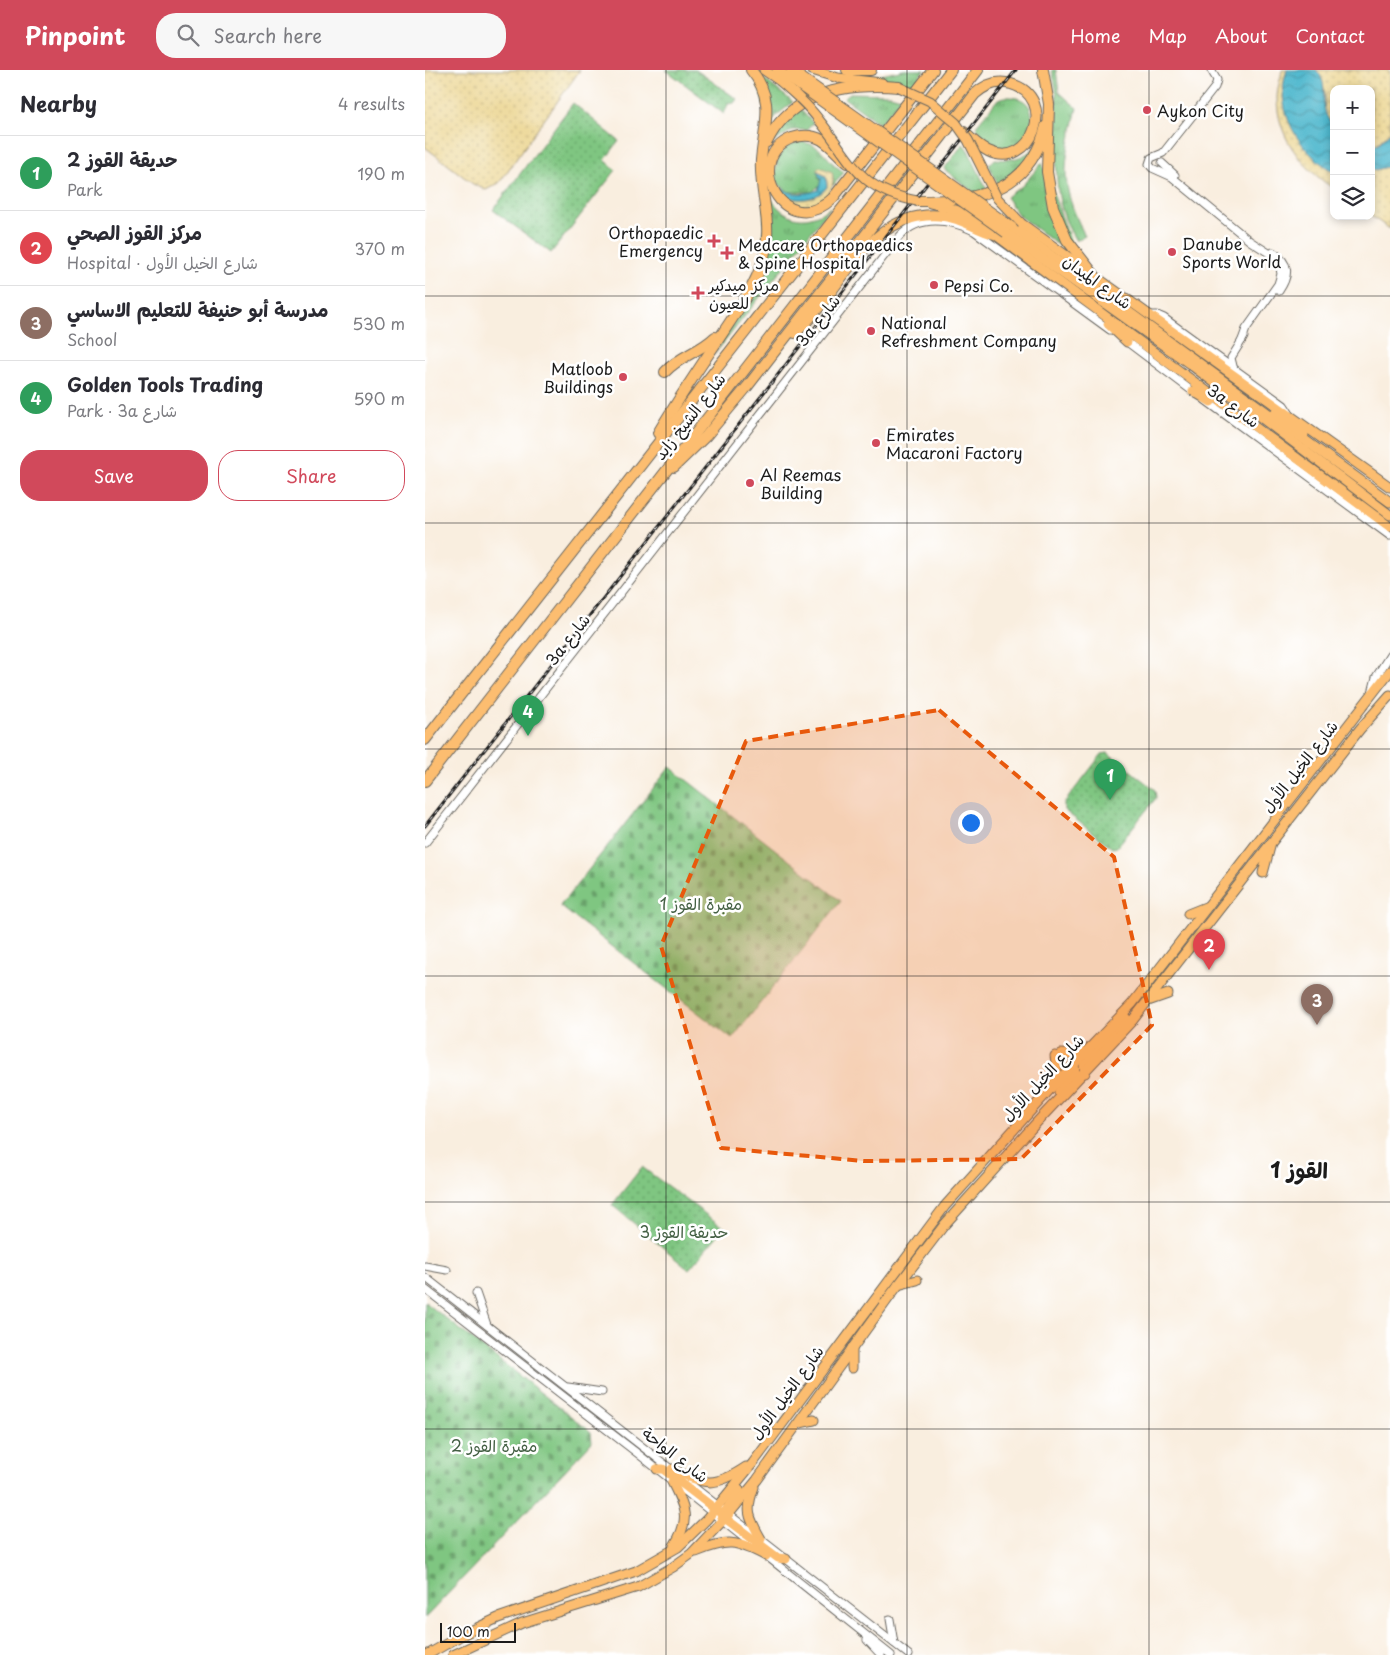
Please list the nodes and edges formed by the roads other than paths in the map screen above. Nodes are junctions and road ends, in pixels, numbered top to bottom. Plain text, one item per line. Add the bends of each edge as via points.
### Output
1 (751, 70) edge
2 (764, 70) edge
3 (777, 70) edge
4 (812, 70) edge
5 (847, 70) edge
6 (871, 70) edge
7 (933, 70) edge
8 (951, 70) edge
9 (978, 70) edge
10 (1043, 70) edge
11 (1211, 70) edge
12 (786, 76) edge
13 (899, 87) junction
14 (1049, 104) junction
15 (963, 131) junction
16 (1161, 158) junction
17 (761, 160) junction
18 (848, 162) junction
19 (1156, 169) junction
20 (917, 201) junction
21 (1205, 201) junction
22 (1009, 230) junction
23 (994, 234) junction
24 (1099, 280) junction
25 (1096, 308) junction
26 (1149, 315) junction
27 (731, 320) junction
28 (1127, 342) junction
29 (780, 344) junction
30 (1153, 350) junction
31 (1233, 353) junction
32 (1218, 358) junction
33 (1234, 370) junction
34 (665, 372) dead end
35 (1193, 391) junction
36 (1260, 394) junction
37 (1290, 414) junction
38 (1260, 418) junction
39 (1256, 429) junction
40 (1306, 442) junction
41 (639, 466) junction
42 (658, 481) junction
43 (1390, 486) edge
44 (1338, 489) junction
45 (1325, 490) junction
46 (1390, 502) edge
47 (1390, 515) edge
48 (1390, 527) edge
49 (1390, 536) edge
50 (1390, 655) edge
51 (1390, 671) edge
52 (1372, 694) junction
53 (1390, 694) edge
54 (425, 740) edge
55 (428, 778) edge
56 (425, 788) edge
57 (425, 844) edge
58 (1270, 844) junction
59 (1263, 873) dead end
60 (1211, 905) junction
61 (1188, 914) dead end
62 (1168, 994) dead end
63 (1147, 1002) junction
64 (1132, 1004) junction
65 (1086, 1051) junction
66 (1074, 1064) junction
67 (1085, 1073) junction
68 (1053, 1086) junction
69 (1047, 1111) junction
70 (425, 1266) edge
71 (447, 1270) dead end
72 (425, 1276) edge
73 (917, 1280) dead end
74 (898, 1285) junction
75 (425, 1289) edge
76 (476, 1293) dead end
77 (487, 1326) junction
78 (852, 1348) junction
79 (852, 1368) dead end
80 (566, 1387) junction
81 (602, 1392) dead end
82 (814, 1420) dead end
83 (800, 1422) junction
84 (755, 1460) junction
85 (657, 1469) junction
86 (672, 1469) junction
87 (757, 1480) junction
88 (672, 1482) junction
89 (721, 1514) junction
90 (761, 1539) junction
91 (670, 1552) junction
92 (766, 1556) junction
93 (687, 1557) junction
94 (786, 1559) junction
95 (890, 1619) dead end
96 (853, 1625) junction
97 (894, 1643) junction
98 (427, 1655) edge
99 (453, 1655) edge
100 (881, 1655) edge
101 (891, 1655) edge
102 (909, 1655) edge

1 - 17 highway via 762,88 768,110
2 - 12 main road
3 - 12 main road
4 - 13 main road via 838,78
5 - 6 highway
7 - 18 highway via 833,198 823,206 810,211 791,208 780,201 771,185 773,154 784,142 799,136 822,140
8 - 41 highway, شارع الشيخ زايد
9 - 42 highway, شارع الشيخ زايد
10 - 14 highway
11 - 16 street via 1217,80 1215,87
12 - 18 main road, bridge
12 - 22 main road, شارع الميدان, bridge
13 - 15 main road, bridge via 939,107
13 - 17 highway via 844,87 811,98 777,126
14 - 20 highway via 1045,131 1037,149 1009,182 972,198
14 - 24 highway via 1047,172 1053,207 1067,240
15 - 24 main road, bridge via 1003,206 1022,224
15 - 29 highway via 988,151 1013,152 1032,137 1037,119 1035,107 1025,91 1009,83 991,84 975,94
16 - 19 street
16 - 19 street via 1151,158 1150,167
16 - 21 street
17 - 27 highway via 766,246 759,272
18 - 20 main road, bridge via 878,187
19 - 21 street
20 - 23 main road via 956,210
21 - 31 street via 1281,258 1287,266 1285,282
22 - 38 main road, شارع الميدان
22 - 40 main road, شارع الميدان via 1171,340
23 - 25 main road
23 - 29 highway via 947,216 916,216 896,223 871,241 813,316
24 - 26 main road
25 - 28 main road via 1100,317
25 - 30 main road
26 - 32 street via 1164,318
26 - 36 main road
27 - 34 highway via 707,345 677,361
27 - 41 highway
28 - 35 street, 3a شارع
28 - 57 street, 3a شارع via 974,231 958,224 934,220 908,228
29 - 42 highway via 706,436
30 - 38 main road via 1164,353 1248,414
30 - 39 main road
31 - 32 street via 1226,358
31 - 33 street via 1231,362
32 - 33 street
33 - 37 street via 1285,405
35 - 39 main road
35 - 45 street, 3a شارع
36 - 37 main road
36 - 40 main road via 1268,406 1303,434
37 - 43 main road
38 - 47 main road, شارع الميدان
39 - 44 main road
40 - 46 main road, شارع الميدان
41 - 54 highway, شارع الشيخ زايد
42 - 55 highway, شارع الشيخ زايد
44 - 45 main road
44 - 48 main road
45 - 49 street, 3a شارع
50 - 52 street via 1377,677
51 - 52 main road, شارع الخيل الأول
52 - 60 main road, شارع الخيل الأول
53 - 58 main road, شارع الخيل الأول
55 - 56 highway, شارع الشيخ زايد
58 - 59 main road
58 - 63 main road, شارع الخيل الأول
60 - 61 main road
60 - 64 main road, شارع الخيل الأول
62 - 63 main road
63 - 67 main road, شارع الخيل الأول
64 - 65 main road, شارع الخيل الأول
64 - 67 main road via 1127,1016 1087,1060
65 - 66 main road, شارع الخيل الأول
65 - 68 main road via 1077,1055 1058,1055
66 - 68 main road, شارع الخيل الأول
66 - 69 main road via 1075,1072
67 - 69 main road, شارع الخيل الأول
68 - 84 main road, شارع الخيل الأول via 949,1201
69 - 74 main road, شارع الخيل الأول via 950,1218
70 - 71 street
72 - 77 street, شارع الواحة
73 - 74 main road
74 - 78 main road, شارع الخيل الأول
75 - 85 street, شارع الواحة
76 - 77 street
77 - 80 street, شارع الواحة
78 - 79 main road
78 - 83 main road, شارع الخيل الأول
80 - 81 street
80 - 86 street, شارع الواحة
82 - 83 main road
83 - 87 main road, شارع الخيل الأول
84 - 86 main road via 728,1479 715,1483 697,1481
84 - 89 main road, شارع الخيل الأول
85 - 88 street, شارع الواحة
85 - 89 main road via 663,1469
86 - 89 street, شارع الواحة
87 - 89 main road, شارع الخيل الأول
87 - 90 main road via 749,1502 749,1513
88 - 89 street, شارع الواحة
88 - 91 main road via 685,1516 681,1534
89 - 90 street, شارع الواحة
89 - 91 main road, شارع الخيل الأول
89 - 92 street, شارع الواحة
89 - 93 main road, شارع الخيل الأول
89 - 94 main road via 778,1558
90 - 94 street, شارع الواحة
91 - 98 main road, شارع الخيل الأول via 619,1578 498,1618
92 - 93 main road via 727,1541
92 - 96 street, شارع الواحة
93 - 99 main road, شارع الخيل الأول via 638,1587 522,1623
94 - 97 street, شارع الواحة
95 - 97 street
96 - 100 street
96 - 101 street, شارع الواحة
97 - 102 street, شارع الواحة

